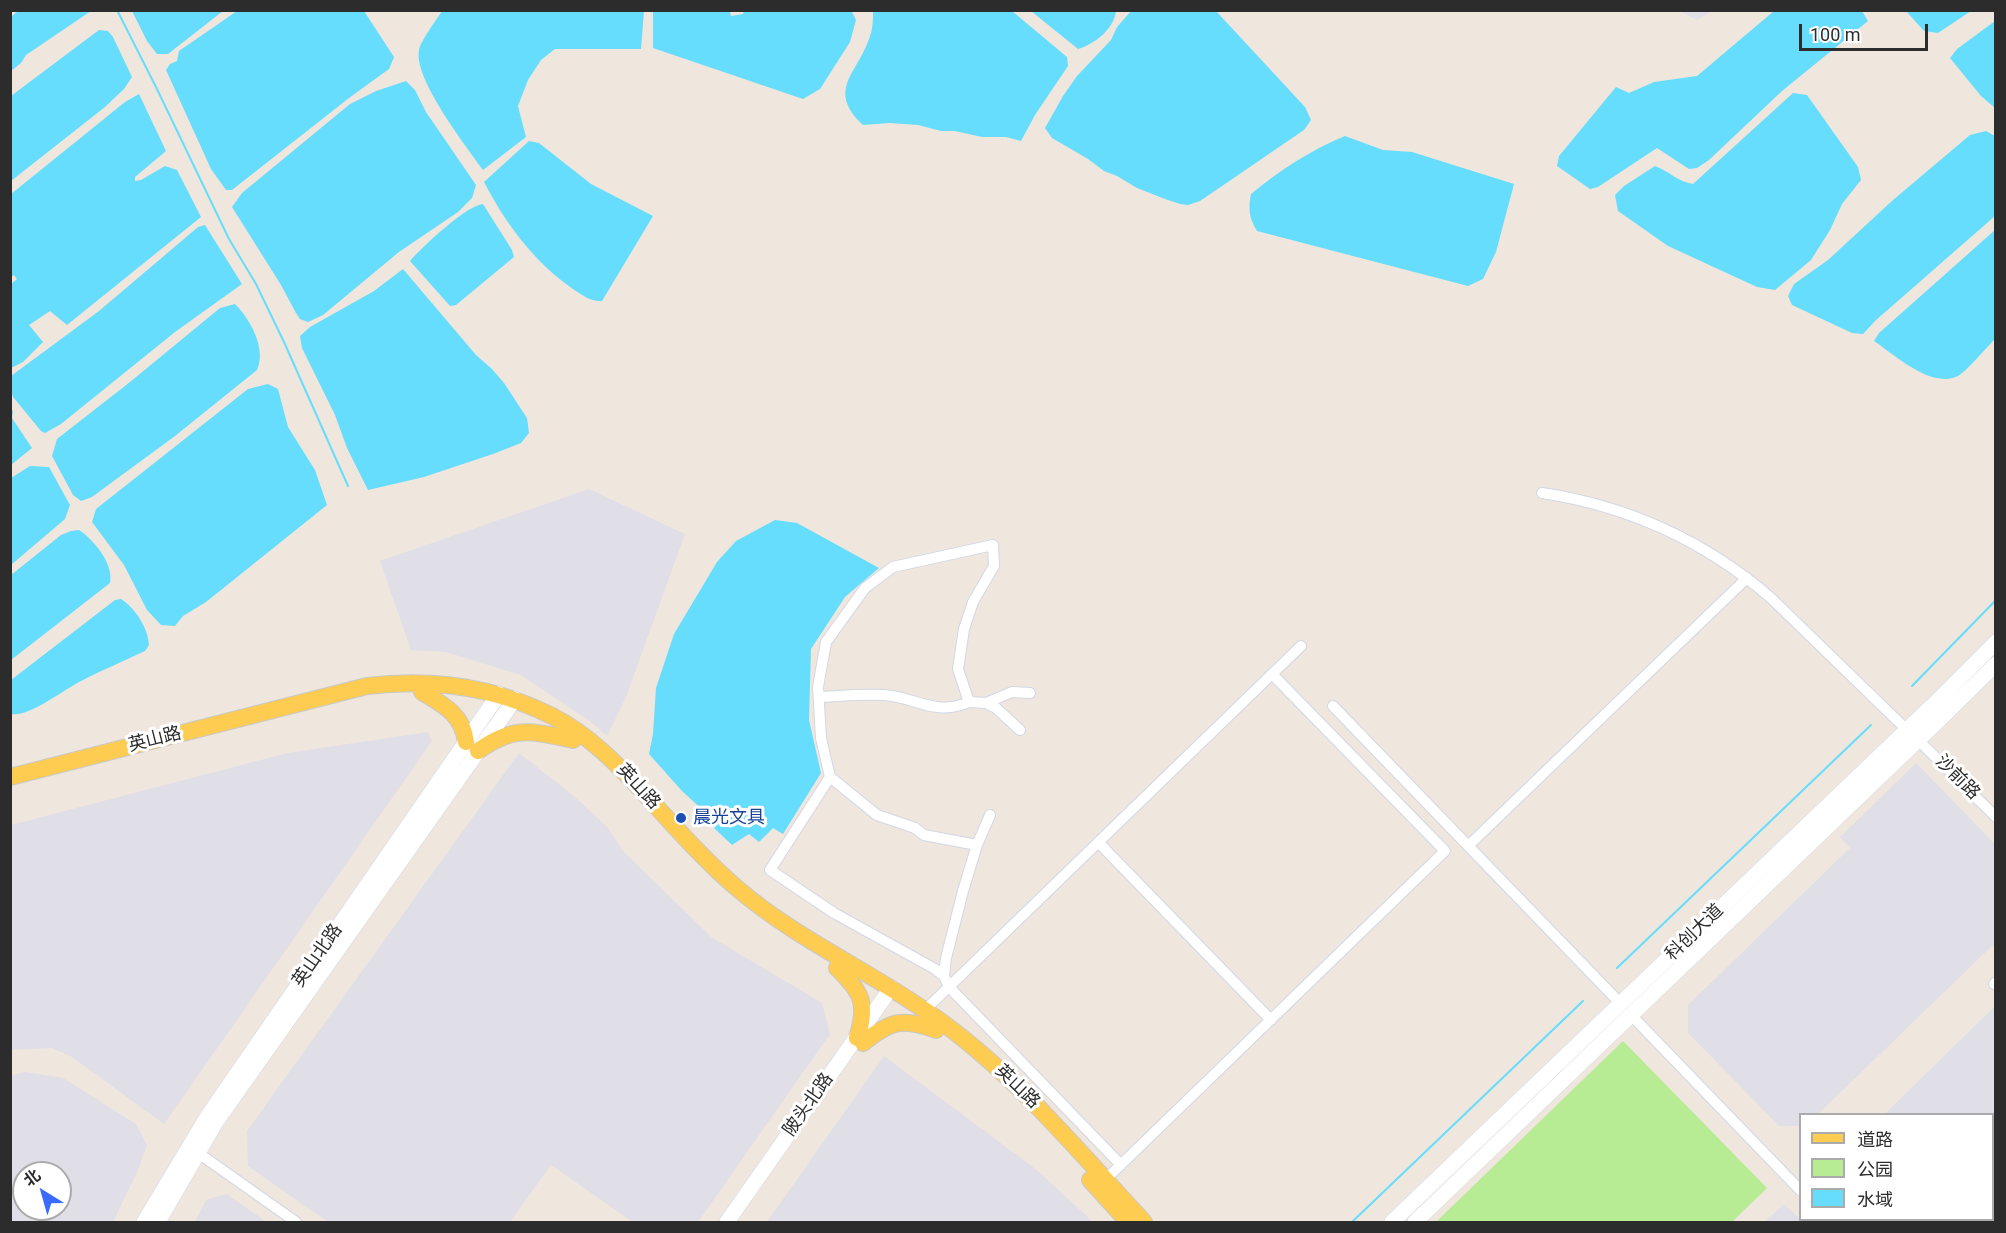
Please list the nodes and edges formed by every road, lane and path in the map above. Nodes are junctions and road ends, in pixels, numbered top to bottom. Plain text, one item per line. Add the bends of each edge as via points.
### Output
1 (1542, 493) dead end
2 (1747, 578) junction
3 (1995, 642) edge
4 (1301, 646) dead end
5 (1995, 664) edge
6 (1272, 674) junction
7 (422, 692) junction
8 (1030, 693) dead end
9 (819, 696) junction
10 (504, 701) junction
11 (969, 702) junction
12 (986, 703) junction
13 (1334, 706) dead end
14 (1020, 730) dead end
15 (1913, 735) junction
16 (573, 740) junction
17 (472, 747) junction
18 (10, 777) edge
19 (830, 777) junction
20 (10, 788) edge
21 (990, 815) dead end
22 (1995, 817) edge
23 (1098, 842) junction
24 (978, 845) junction
25 (1468, 846) junction
26 (837, 968) junction
27 (944, 976) junction
28 (948, 987) junction
29 (892, 995) junction
30 (1626, 1009) junction
31 (925, 1010) junction
32 (1271, 1020) junction
33 (936, 1030) junction
34 (860, 1040) junction
35 (193, 1150) junction
36 (1121, 1165) junction
37 (1105, 1180) junction
38 (1799, 1189) edge
39 (144, 1222) edge
40 (158, 1222) edge
41 (296, 1222) edge
42 (727, 1222) edge
43 (737, 1222) edge
44 (1128, 1222) edge
45 (1144, 1222) edge
46 (1392, 1222) edge
47 (1414, 1222) edge

1 - 2 street, 沙前路 via 1586,501 1650,522 1690,541
2 - 15 street, 沙前路
2 - 25 street
3 - 15 main road, 科创大道
4 - 6 street
5 - 15 main road, 科创大道
6 - 23 street
6 - 32 street via 1444,851
7 - 10 main road, 英山路
7 - 17 main road via 454,712
7 - 20 main road, 英山路 via 342,702
8 - 12 street via 1012,692
9 - 11 street via 885,695 954,709
9 - 11 street via 826,642 865,588 892,567 993,545 994,566 973,602 964,629 958,669
9 - 19 street via 821,738
10 - 16 main road, 英山路
10 - 17 main road, 英山北路
10 - 18 main road, 英山路 via 450,684 367,686
10 - 29 main road, 英山路 via 555,717 601,749 706,860 760,907
11 - 12 street
12 - 14 street
13 - 25 street
15 - 22 street, 沙前路
15 - 30 main road, 科创大道
16 - 17 main road via 513,733
16 - 26 main road, 英山路 via 614,775 733,898
17 - 35 main road, 英山北路
19 - 24 street via 877,815 924,835
19 - 27 street via 770,870 834,913
21 - 24 street
23 - 28 street
23 - 32 street
24 - 27 street
25 - 30 street
26 - 29 main road, 英山路
26 - 34 main road via 863,1002
27 - 28 street
28 - 31 street
28 - 36 street
29 - 31 main road, 英山路
29 - 33 main road, 英山路
29 - 34 main road, 陂头北路
30 - 38 street
30 - 46 main road, 科创大道
30 - 47 main road, 科创大道
31 - 37 main road, 英山路 via 1003,1072
32 - 36 street
33 - 34 main road via 918,1023 898,1022
33 - 44 main road, 英山路 via 1012,1095
34 - 42 main road, 陂头北路
34 - 43 main road, 陂头北路
35 - 39 main road, 英山北路
35 - 40 main road, 英山北路
35 - 41 street
36 - 37 street
37 - 45 main road, 英山路

